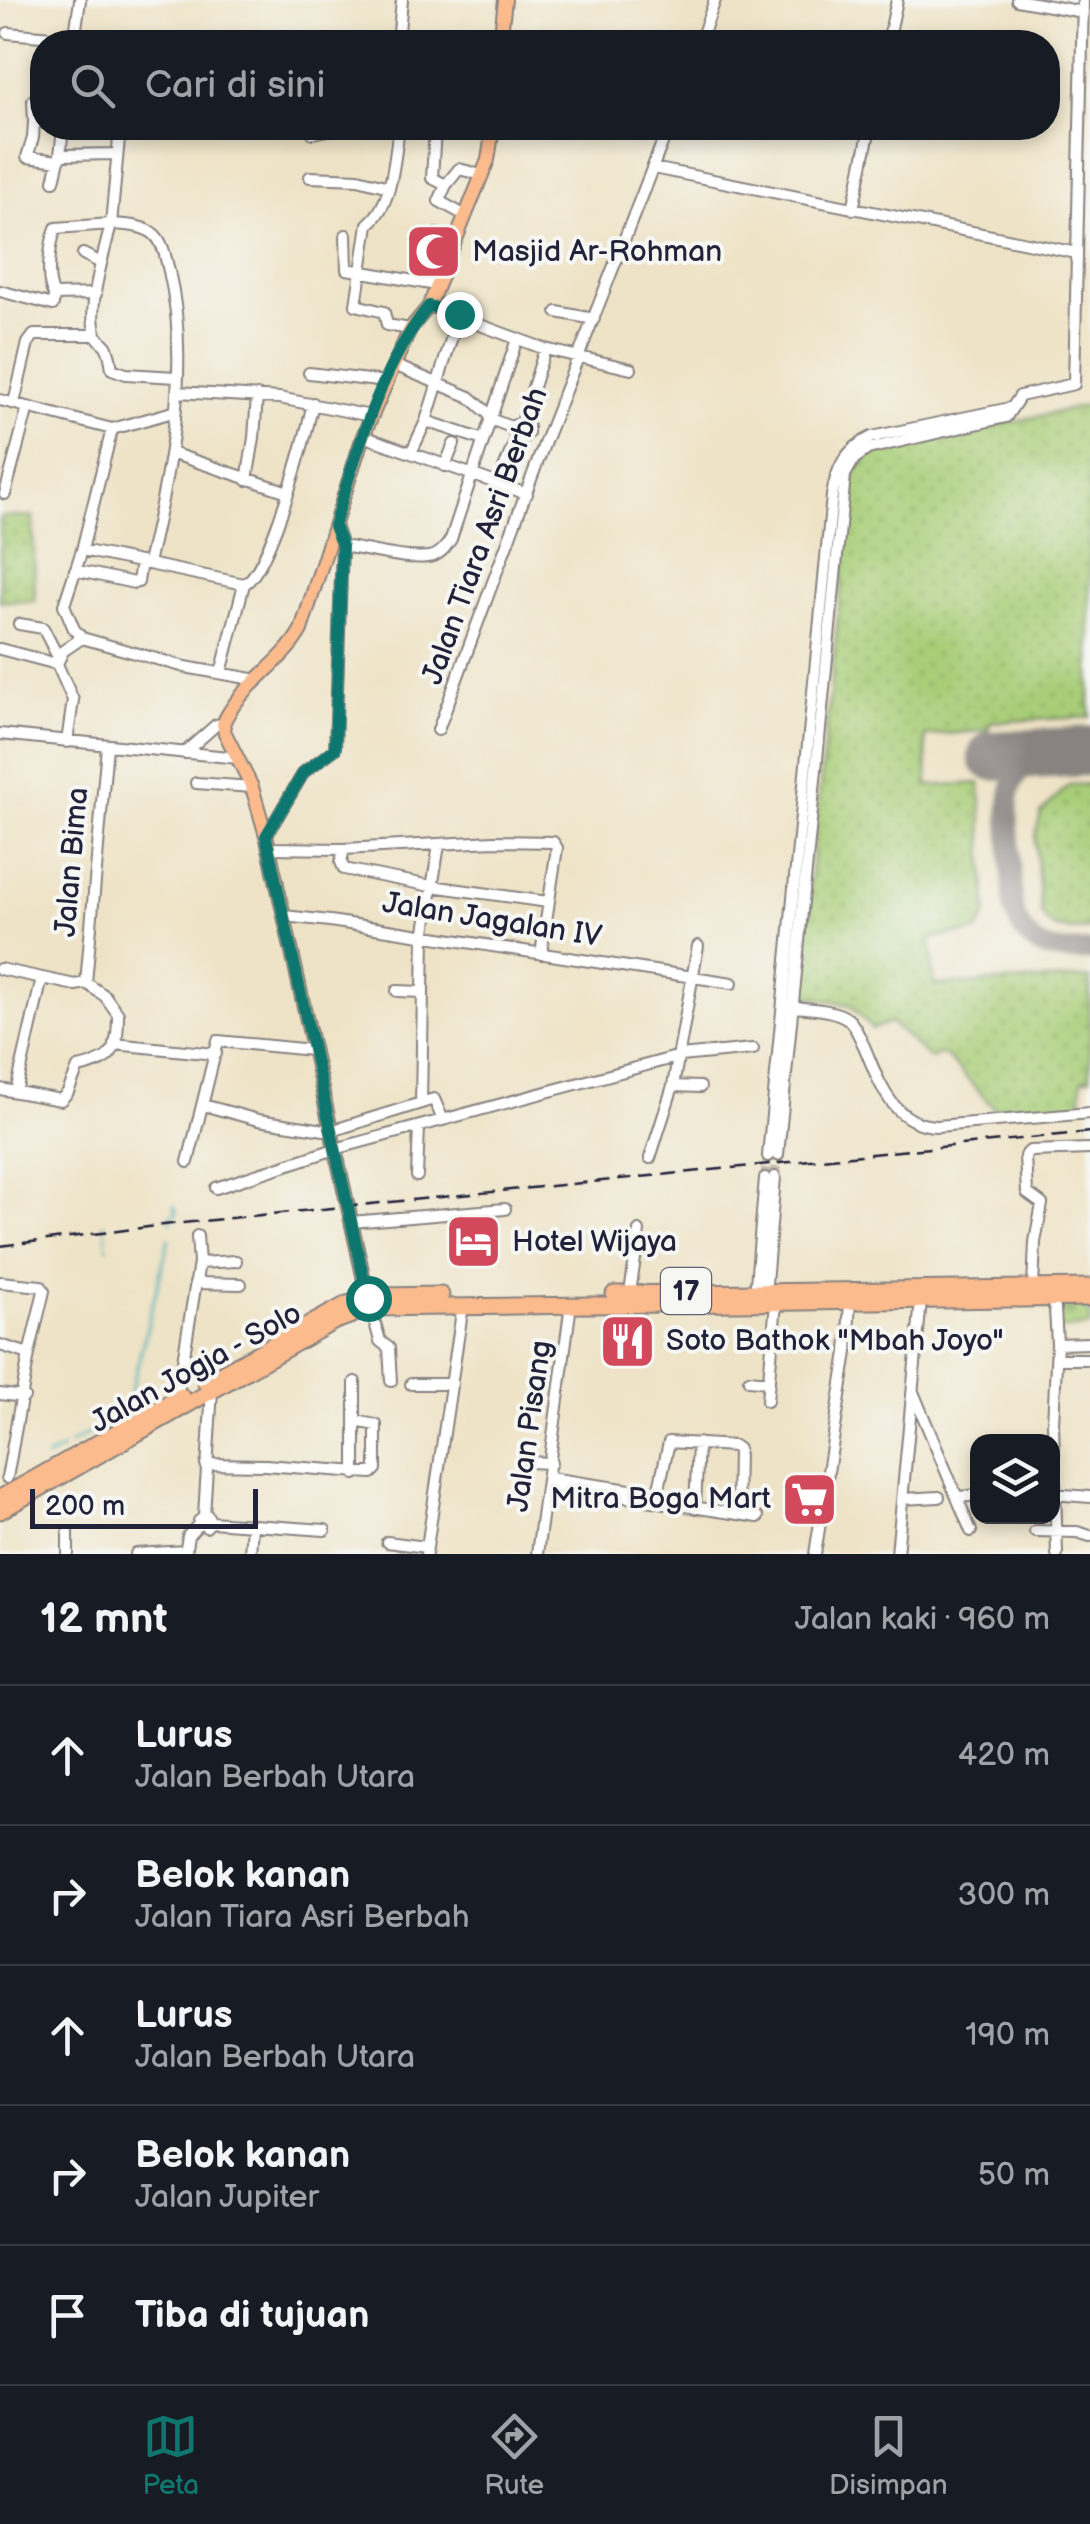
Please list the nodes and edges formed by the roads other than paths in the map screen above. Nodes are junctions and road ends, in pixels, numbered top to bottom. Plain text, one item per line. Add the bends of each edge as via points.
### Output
1 (80, 0) edge
2 (402, 0) edge
3 (505, 0) edge
4 (896, 0) edge
5 (1017, 0) edge
6 (711, 1) edge
7 (1083, 6) edge
8 (1086, 29) edge
9 (76, 30) edge
10 (399, 30) edge
11 (501, 30) edge
12 (703, 30) edge
13 (890, 30) edge
14 (8, 33) dead end
15 (30, 36) edge
16 (1086, 53) edge
17 (1086, 131) edge
18 (32, 140) edge
19 (62, 140) edge
20 (119, 140) edge
21 (395, 140) edge
22 (434, 140) edge
23 (491, 140) edge
24 (663, 140) edge
25 (867, 140) edge
26 (118, 154) junction
27 (60, 158) junction
28 (652, 168) junction
29 (482, 175) junction
30 (310, 177) dead end
31 (54, 180) dead end
32 (446, 184) junction
33 (389, 187) junction
34 (853, 208) junction
35 (464, 214) junction
36 (111, 224) junction
37 (436, 234) dead end
38 (346, 235) dead end
39 (454, 239) junction
40 (1090, 243) edge
41 (1077, 247) junction
42 (83, 254) dead end
43 (99, 262) junction
44 (360, 271) junction
45 (436, 285) junction
46 (0, 291) edge
47 (54, 294) junction
48 (96, 294) junction
49 (429, 306) junction
50 (557, 312) dead end
51 (459, 314) junction
52 (594, 319) junction
53 (410, 329) junction
54 (96, 335) junction
55 (518, 338) junction
56 (1074, 348) junction
57 (1090, 348) edge
58 (545, 349) junction
59 (579, 360) junction
60 (394, 365) junction
61 (631, 370) dead end
62 (309, 373) dead end
63 (176, 377) junction
64 (386, 382) junction
65 (438, 382) junction
66 (177, 392) junction
67 (257, 396) junction
68 (0, 400) edge
69 (313, 402) junction
70 (14, 404) junction
71 (28, 407) junction
72 (173, 412) junction
73 (371, 416) junction
74 (490, 418) junction
75 (426, 421) junction
76 (112, 429) junction
77 (516, 429) junction
78 (364, 436) junction
79 (546, 439) junction
80 (483, 440) junction
81 (454, 444) dead end
82 (171, 453) junction
83 (411, 453) junction
84 (446, 466) junction
85 (470, 473) junction
86 (247, 480) junction
87 (498, 484) junction
88 (288, 492) junction
89 (5, 494) dead end
90 (527, 494) junction
91 (334, 526) junction
92 (342, 546) junction
93 (82, 550) junction
94 (145, 562) junction
95 (75, 570) junction
96 (244, 584) junction
97 (18, 624) dead end
98 (82, 638) junction
99 (0, 649) edge
100 (58, 661) junction
101 (221, 673) junction
102 (258, 680) junction
103 (223, 724) junction
104 (438, 730) dead end
105 (0, 734) edge
106 (67, 742) junction
107 (106, 746) junction
108 (184, 753) junction
109 (238, 758) junction
110 (196, 784) dead end
111 (252, 787) junction
112 (267, 842) junction
113 (439, 845) junction
114 (344, 850) junction
115 (432, 886) junction
116 (548, 902) junction
117 (284, 916) junction
118 (424, 936) junction
119 (698, 946) dead end
120 (542, 954) junction
121 (0, 969) edge
122 (693, 976) junction
123 (42, 978) junction
124 (86, 983) junction
125 (732, 983) dead end
126 (398, 990) dead end
127 (423, 992) junction
128 (786, 1006) junction
129 (114, 1044) junction
130 (753, 1049) dead end
131 (312, 1050) junction
132 (216, 1054) junction
133 (680, 1056) junction
134 (673, 1086) junction
135 (700, 1086) dead end
136 (0, 1088) edge
137 (16, 1092) junction
138 (421, 1102) junction
139 (203, 1105) junction
140 (1090, 1113) edge
141 (443, 1120) junction
142 (419, 1127) junction
143 (331, 1131) junction
144 (335, 1149) junction
145 (1090, 1149) edge
146 (773, 1156) tunnel mouth
147 (650, 1158) dead end
148 (188, 1162) dead end
149 (418, 1176) dead end
150 (770, 1177) tunnel mouth
151 (216, 1188) dead end
152 (505, 1209) dead end
153 (351, 1222) junction
154 (639, 1230) dead end
155 (197, 1236) dead end
156 (236, 1262) dead end
157 (199, 1264) junction
158 (0, 1282) edge
159 (196, 1283) junction
160 (240, 1284) dead end
161 (1090, 1287) edge
162 (1033, 1288) junction
163 (630, 1294) junction
164 (763, 1298) junction
165 (1050, 1298) junction
166 (1090, 1298) edge
167 (921, 1300) junction
168 (850, 1301) junction
169 (370, 1303) junction
170 (571, 1304) junction
171 (464, 1306) junction
172 (1090, 1343) edge
173 (1057, 1344) junction
174 (0, 1345) edge
175 (29, 1354) junction
176 (1057, 1359) junction
177 (1090, 1359) edge
178 (749, 1380) dead end
179 (391, 1381) dead end
180 (355, 1382) dead end
181 (769, 1382) junction
182 (412, 1384) dead end
183 (452, 1384) junction
184 (212, 1390) junction
185 (0, 1394) edge
186 (912, 1395) junction
187 (24, 1398) junction
188 (177, 1398) junction
189 (767, 1401) dead end
190 (356, 1421) junction
191 (1053, 1434) edge
192 (698, 1443) junction
193 (528, 1462) dead end
194 (73, 1463) junction
195 (206, 1464) junction
196 (551, 1464) junction
197 (354, 1474) junction
198 (549, 1481) junction
199 (4, 1486) edge
200 (1060, 1494) edge
201 (939, 1496) dead end
202 (970, 1496) edge
203 (1090, 1496) edge
204 (959, 1497) junction
205 (656, 1498) junction
206 (902, 1499) junction
207 (695, 1508) junction
208 (0, 1511) edge
209 (737, 1514) junction
210 (758, 1517) dead end
211 (205, 1520) junction
212 (1056, 1524) edge
213 (252, 1525) junction
214 (325, 1530) dead end
215 (1034, 1530) dead end
216 (1056, 1530) junction
217 (971, 1531) dead end
218 (68, 1534) dead end
219 (1090, 1536) edge
220 (387, 1542) dead end
221 (426, 1551) edge
222 (186, 1552) edge
223 (68, 1554) edge
224 (136, 1554) edge
225 (250, 1554) edge
226 (538, 1554) edge
227 (815, 1554) edge
228 (897, 1554) edge
229 (1057, 1554) edge

1 - 9 street
2 - 10 street
3 - 11 main road
4 - 13 street
5 - 7 street
6 - 12 street
7 - 8 street
8 - 16 street
14 - 15 street
16 - 17 street
17 - 41 street
18 - 27 street via 27,157
19 - 27 street
20 - 26 street
21 - 33 street
22 - 32 street via 432,178
23 - 29 main road
24 - 28 street, Jalan Tiara Asri Berbah
25 - 34 street
26 - 27 street
26 - 36 street
27 - 31 street
28 - 34 street
28 - 52 street, Jalan Tiara Asri Berbah
29 - 32 street via 459,168
29 - 35 main road
30 - 33 street
32 - 35 street via 439,202
33 - 44 street via 379,216 368,224
34 - 41 street
35 - 39 main road
36 - 43 street
36 - 47 street via 54,229
36 - 63 street via 141,228 160,242 176,320
37 - 39 street
38 - 44 street via 345,267
39 - 45 main road
40 - 41 street
41 - 56 street
42 - 43 street
43 - 48 street
44 - 45 street
44 - 53 street via 357,308 382,311 385,324
45 - 49 main road
46 - 47 street via 53,305
47 - 48 street
48 - 54 street
49 - 51 street
49 - 53 main road
50 - 52 street
51 - 55 street
51 - 65 street
52 - 59 street, Jalan Tiara Asri Berbah
53 - 60 main road
54 - 63 street via 114,371
54 - 70 street via 34,334
55 - 58 street
55 - 74 street
56 - 57 street
56 - 128 street via 1073,385 1020,396 1008,412 872,437 841,463 832,496
58 - 59 street
58 - 77 street
59 - 61 street
59 - 79 street, Jalan Tiara Asri Berbah
60 - 64 main road
60 - 65 street
62 - 64 street
63 - 66 street
64 - 73 main road
65 - 74 street via 470,398
65 - 75 street
66 - 67 street
66 - 72 street
67 - 69 street
67 - 86 street
68 - 70 street
69 - 73 street
69 - 88 street
70 - 71 street
71 - 76 street
71 - 89 street
72 - 76 street
72 - 82 street
73 - 78 main road
74 - 77 street
74 - 80 street
75 - 80 street
75 - 83 street
76 - 93 street
77 - 79 street via 523,438 528,433
77 - 87 street
78 - 83 street
78 - 91 main road
79 - 90 street, Jalan Tiara Asri Berbah
80 - 85 street
81 - 84 street
82 - 86 street
82 - 94 street
83 - 84 street
84 - 85 street
85 - 87 street
85 - 92 street via 451,539 439,554
86 - 88 street
87 - 90 street
88 - 96 street via 259,570
90 - 104 street, Jalan Tiara Asri Berbah
91 - 92 street
91 - 102 main road via 301,630
92 - 112 street via 335,749 304,772
93 - 94 street
93 - 95 street
94 - 95 street via 134,583
94 - 96 street
95 - 98 street via 64,606
96 - 101 street
97 - 100 street via 43,628
98 - 100 street
98 - 101 street
99 - 100 street
100 - 106 street via 73,700
101 - 102 street
102 - 103 main road
103 - 108 street
103 - 109 main road
105 - 106 street
106 - 107 street
107 - 108 street
107 - 124 street, Jalan Bima
108 - 109 street
109 - 111 main road
110 - 111 street
111 - 112 main road
112 - 114 street
112 - 117 main road
113 - 114 street
113 - 115 street
113 - 116 street via 553,842
114 - 115 street via 344,868
115 - 116 street
115 - 118 street
116 - 120 street
117 - 118 street, Jalan Jagalan IV
117 - 131 main road
118 - 120 street, Jalan Jagalan IV
118 - 127 street
119 - 122 street
120 - 122 street, Jalan Jagalan IV
121 - 123 street
122 - 125 street, Jalan Jagalan IV
122 - 133 street
123 - 124 street
123 - 137 street
124 - 129 street via 115,1007
126 - 127 street
127 - 138 street
128 - 140 street via 832,1012 851,1022 888,1100 916,1122 937,1126
128 - 146 street
129 - 132 street
129 - 137 street via 102,1063 78,1068 61,1100
130 - 133 street
131 - 132 street via 221,1040
131 - 143 main road
132 - 139 street
133 - 134 street
133 - 141 street
134 - 135 street
134 - 147 street
136 - 137 street
138 - 141 street via 436,1100
138 - 143 street
139 - 143 street
139 - 148 street
141 - 142 street
142 - 144 street
142 - 149 street
143 - 144 main road
144 - 151 street
144 - 153 main road
145 - 162 street via 1030,1150 1026,1156 1027,1193 1042,1204
150 - 164 street
152 - 153 street
153 - 169 main road
154 - 163 street
155 - 157 street
156 - 157 street
157 - 159 street
158 - 175 street via 44,1291
159 - 160 street
159 - 188 street
161 - 162 highway, Jalan Jogja - Solo / 17
162 - 164 highway, Jalan Jogja - Solo / 17
163 - 164 highway, Jalan Jogja - Solo / 17
163 - 169 highway, Jalan Jogja - Solo / 17
164 - 168 highway, Jalan Jogja - Solo / 17
164 - 170 highway, Jalan Jogja - Solo / 17
164 - 181 street
165 - 166 highway, Jalan Jogja - Solo / 17
165 - 167 highway, Jalan Jogja - Solo / 17
165 - 173 street
167 - 168 highway, Jalan Jogja - Solo / 17
167 - 186 street
168 - 227 street
169 - 171 highway, Jalan Jogja - Solo / 17
169 - 179 street via 380,1341 390,1348
169 - 184 highway, Jalan Jogja - Solo / 17
169 - 188 highway, Jalan Jogja - Solo / 17 via 327,1313
170 - 171 highway, Jalan Jogja - Solo / 17
170 - 196 street, Jalan Pisang
171 - 183 street
172 - 173 street
173 - 176 street
174 - 175 street
175 - 187 street
176 - 177 street
176 - 191 street
178 - 181 street
180 - 190 street
181 - 189 street
182 - 183 street
183 - 221 street
184 - 194 highway, Jalan Jogja - Solo / 17
184 - 195 street
185 - 187 street
186 - 204 street
186 - 206 street
187 - 199 street
188 - 194 highway, Jalan Jogja - Solo / 17
190 - 197 street
190 - 197 street via 376,1425 376,1470
192 - 205 street via 667,1444
192 - 207 street
192 - 209 street via 738,1449
193 - 196 street
194 - 199 highway, Jalan Jogja - Solo / 17
194 - 208 highway, Jalan Jogja - Solo / 17
195 - 197 street
195 - 211 street
196 - 198 street, Jalan Pisang
198 - 205 street
198 - 226 street, Jalan Pisang
200 - 203 street
201 - 206 street
202 - 204 street
204 - 217 street
205 - 207 street
206 - 228 street
207 - 209 street
209 - 210 street
211 - 213 street
211 - 222 street via 188,1536
212 - 216 street
213 - 214 street
213 - 225 street
215 - 216 street
216 - 219 street
216 - 229 street
218 - 223 street
220 - 221 street
222 - 224 street

